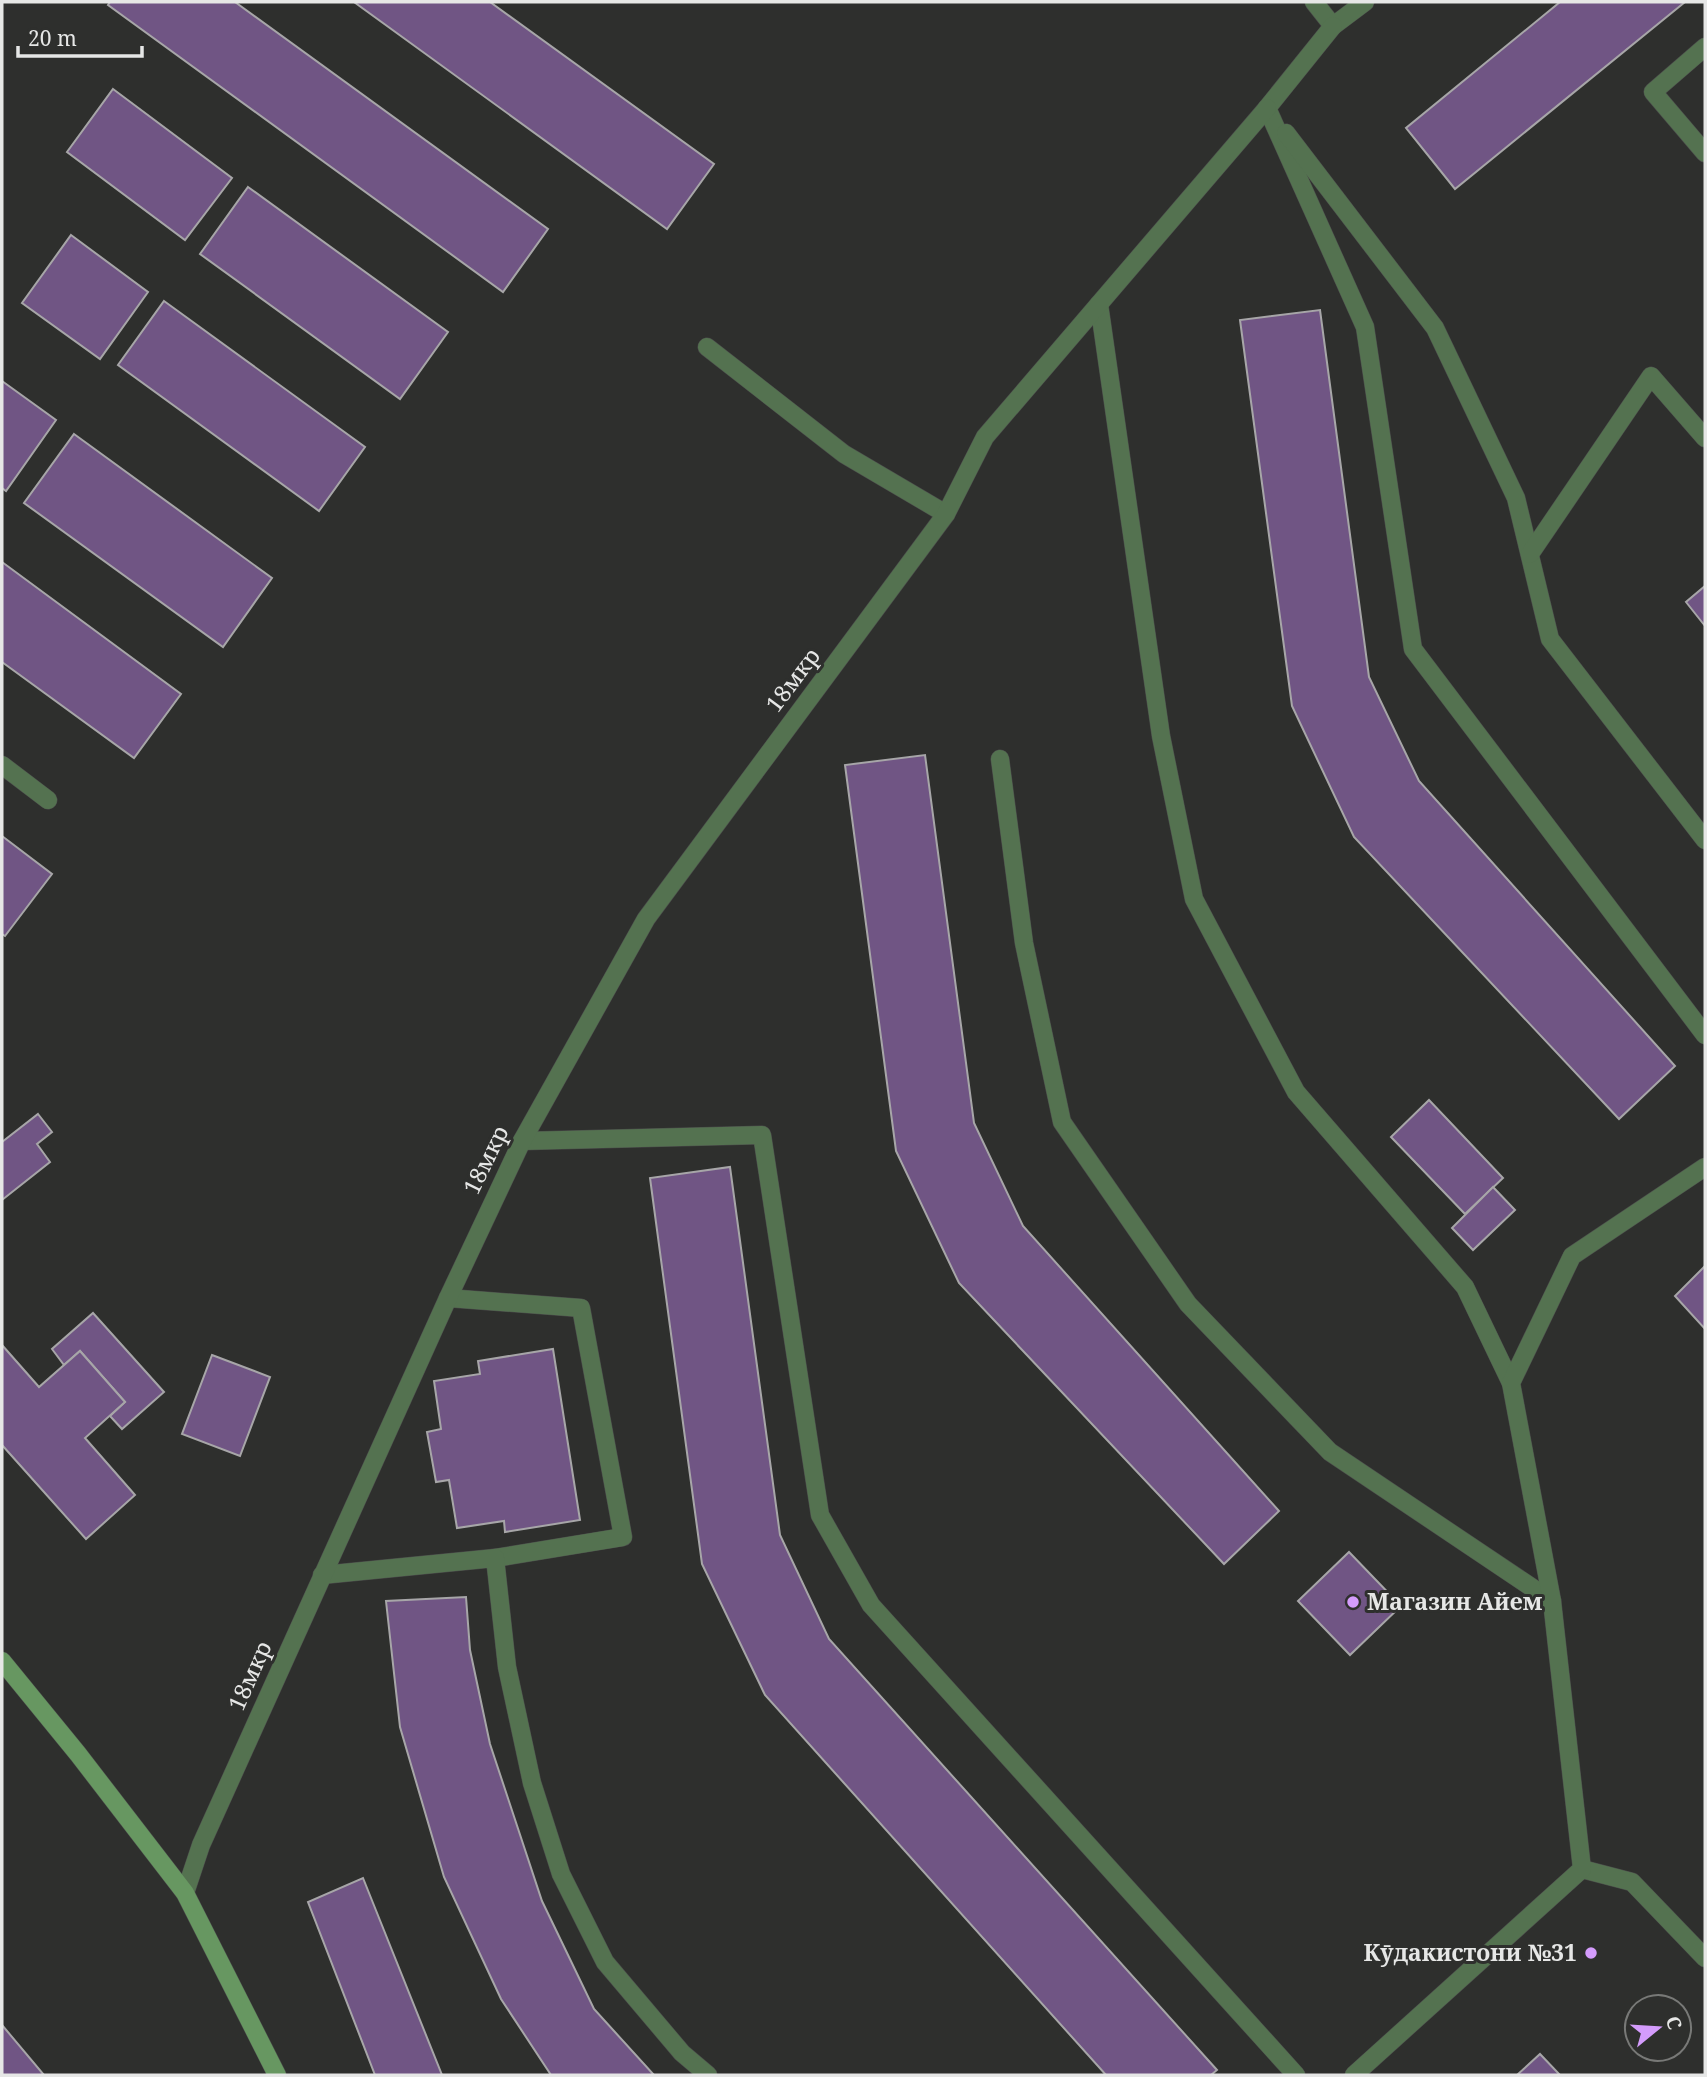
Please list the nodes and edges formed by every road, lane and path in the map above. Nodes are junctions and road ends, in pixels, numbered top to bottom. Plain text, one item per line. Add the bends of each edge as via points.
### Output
1 (1314, 2) edge
2 (1364, 2) edge
3 (1333, 26) junction
4 (1705, 47) edge
5 (1267, 108) junction
6 (1705, 153) edge
7 (1099, 304) junction
8 (707, 347) dead end
9 (1705, 438) edge
10 (946, 514) junction
11 (1530, 554) junction
12 (1000, 759) dead end
13 (2, 765) edge
14 (48, 800) dead end
15 (1705, 840) edge
16 (1705, 1035) edge
17 (522, 1141) junction
18 (1705, 1167) edge
19 (448, 1298) junction
20 (1511, 1383) junction
21 (495, 1558) junction
22 (322, 1575) junction
23 (1552, 1601) junction
24 (2, 1661) edge
25 (1581, 1870) junction
26 (185, 1893) junction
27 (1705, 1958) edge
28 (277, 2075) edge
29 (708, 2075) edge
30 (1296, 2075) edge
31 (1354, 2075) edge

1 - 3 street
2 - 3 street, 18мкр
3 - 5 street, 18мкр
4 - 6 street via 1653,92
5 - 7 street, 18мкр
5 - 11 street via 1435,328 1516,498
5 - 16 street via 1365,327 1413,649
7 - 10 street, 18мкр via 985,437
7 - 20 street via 1161,736 1194,899 1296,1092 1465,1287
8 - 10 street via 844,454
9 - 11 street via 1651,376
10 - 17 street, 18мкр via 646,919
11 - 15 street via 1550,639
12 - 23 street via 1024,943 1062,1122 1188,1304 1330,1452
13 - 14 street
17 - 19 street, 18мкр
17 - 30 street via 762,1135 820,1515 871,1605
18 - 20 street via 1572,1256
19 - 21 street via 581,1308 623,1537
19 - 22 street, 18мкр
20 - 23 street
21 - 22 street
21 - 29 street via 507,1667 532,1783 561,1874 605,1962 682,2053
22 - 26 street, 18мкр via 201,1845
23 - 25 street
24 - 26 main road
25 - 27 street via 1632,1882
25 - 31 street
26 - 28 main road

